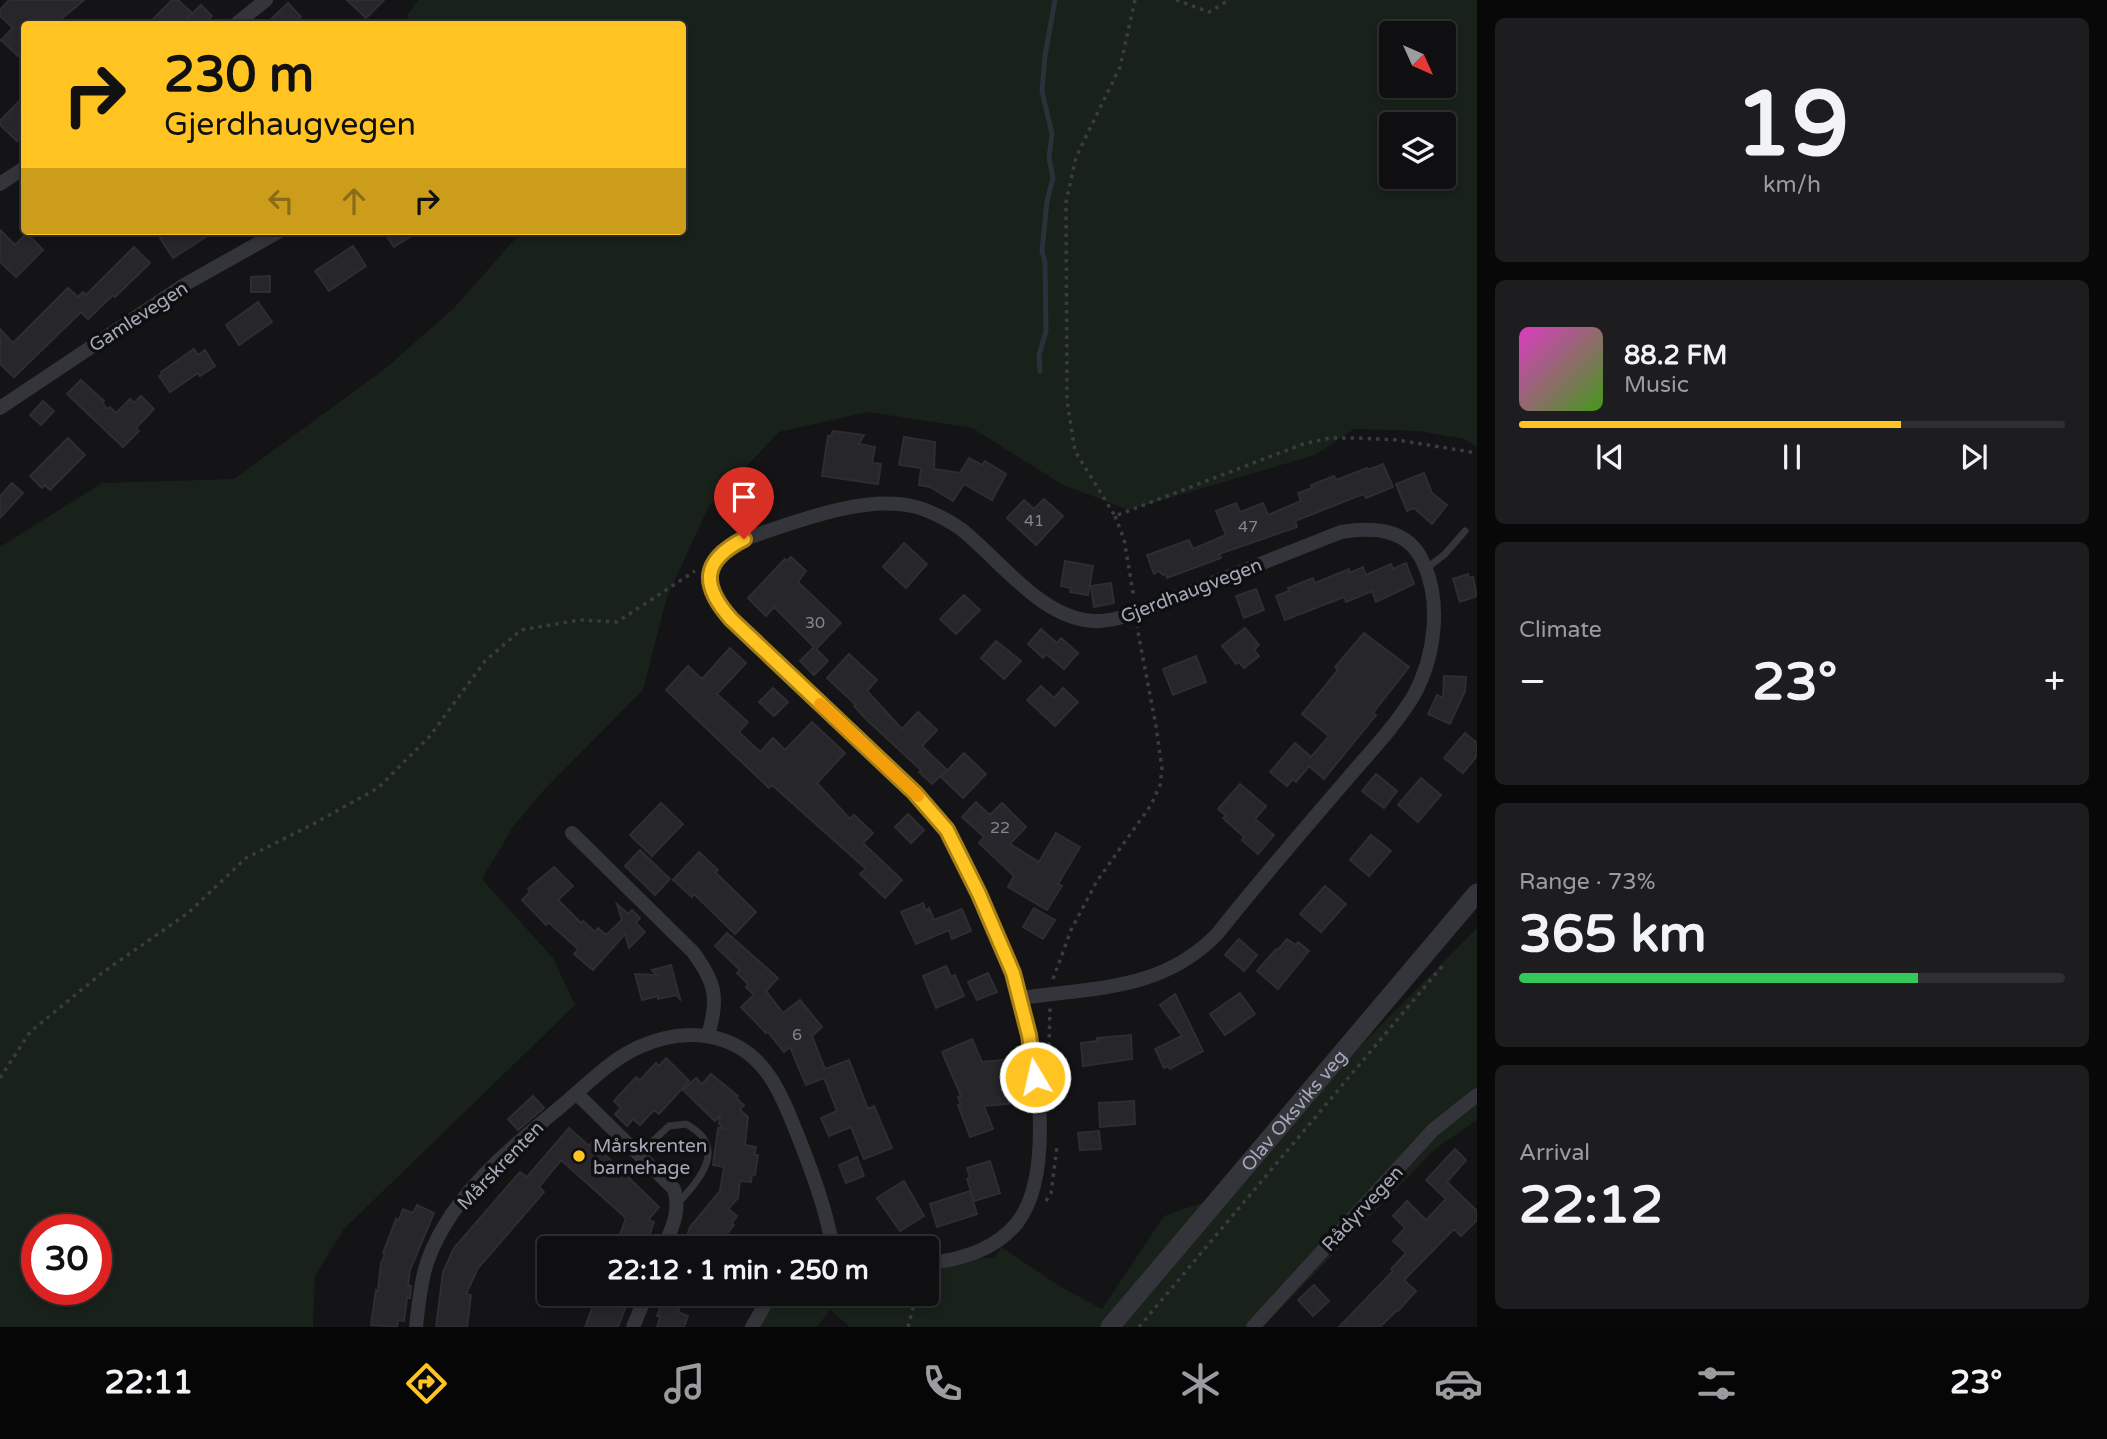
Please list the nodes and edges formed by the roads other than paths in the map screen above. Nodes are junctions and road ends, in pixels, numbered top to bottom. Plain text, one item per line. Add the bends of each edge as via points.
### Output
1 (266, 0) edge
2 (240, 21) edge
3 (21, 170) edge
4 (0, 184) edge
5 (273, 235) edge
6 (0, 408) edge
7 (1465, 531) dead end
8 (1427, 568) junction
9 (572, 833) dead end
10 (1477, 893) edge
11 (1021, 998) junction
12 (708, 1035) junction
13 (576, 1093) junction
14 (1477, 1096) edge
15 (639, 1154) junction
16 (678, 1203) junction
17 (669, 1236) edge
18 (829, 1236) edge
19 (939, 1261) edge
20 (642, 1306) edge
21 (764, 1306) edge
22 (416, 1327) edge
23 (634, 1327) edge
24 (752, 1327) edge
25 (1110, 1327) edge
26 (1253, 1327) edge

1 - 2 street
3 - 4 street
5 - 6 street, Gamlevegen via 174,292
7 - 8 lane
8 - 11 street, Gjerdhaugvegen via 1434,592 1434,620 1428,658 1415,693 1218,933 1168,971 1125,984
8 - 11 street, Gjerdhaugvegen via 1403,538 1383,530 1341,532 1136,613 1096,621 1061,613 961,529 912,506 878,504 841,510 744,539 717,557 709,577 718,605 915,793 947,830
9 - 12 street via 708,972 715,994
10 - 25 street, Olav Oksviks veg
11 - 19 street via 1039,1121 1034,1188 1016,1224 997,1241 972,1254
12 - 13 street, Mårskrenten via 685,1034 642,1046 617,1058
12 - 18 street, Mårskrenten via 742,1049 769,1075 820,1191
13 - 15 street
13 - 22 street, Mårskrenten via 521,1140 462,1201 433,1247
14 - 26 street, Rådyrvegen via 1433,1130
15 - 16 street via 671,1185
15 - 16 lane via 669,1126 687,1124 701,1136 707,1165
16 - 17 street
20 - 23 street
21 - 24 street

